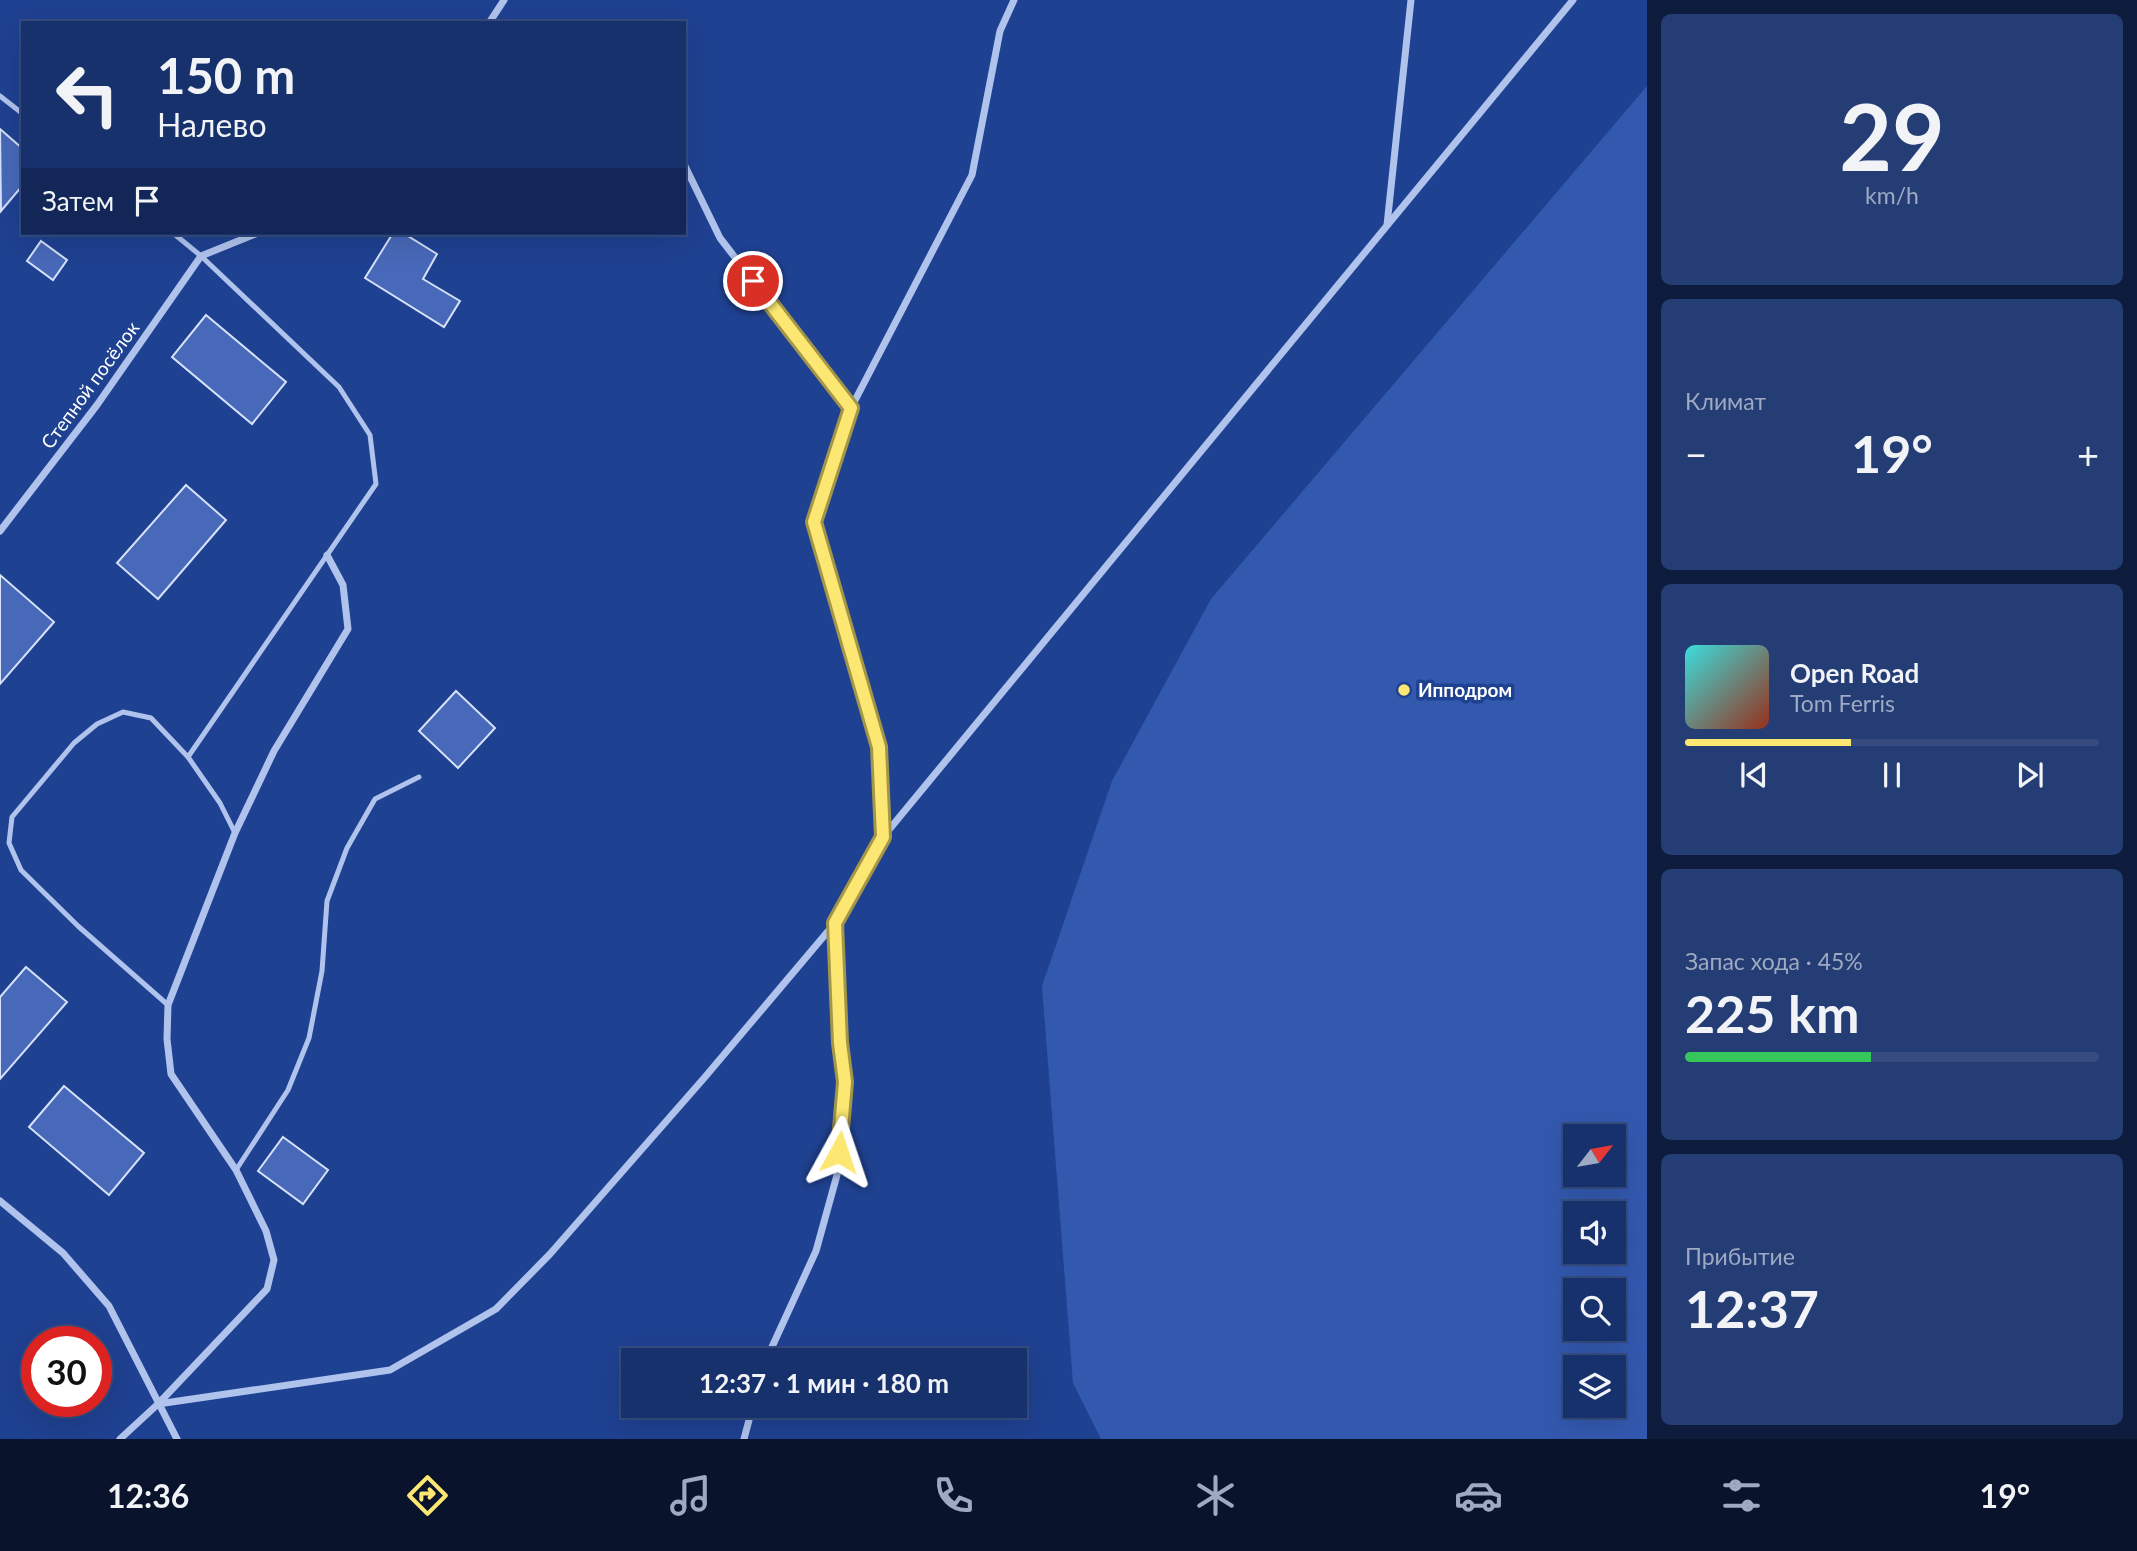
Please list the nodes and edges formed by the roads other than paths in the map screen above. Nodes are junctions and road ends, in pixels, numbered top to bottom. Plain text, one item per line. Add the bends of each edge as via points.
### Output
1 (505, 0) edge
2 (1014, 0) edge
3 (1410, 0) edge
4 (1573, 0) edge
5 (490, 21) edge
6 (0, 96) edge
7 (21, 112) edge
8 (686, 168) edge
9 (1387, 226) junction
10 (175, 235) edge
11 (253, 235) edge
12 (201, 256) junction
13 (851, 408) junction
14 (0, 531) edge
15 (327, 555) junction
16 (188, 757) junction
17 (419, 777) dead end
18 (235, 833) junction
19 (883, 837) junction
20 (835, 923) junction
21 (168, 1005) junction
22 (236, 1170) junction
23 (0, 1201) edge
24 (772, 1348) edge
25 (159, 1404) junction
26 (750, 1418) edge
27 (120, 1439) edge
28 (177, 1439) edge
29 (744, 1439) edge

1 - 5 street
2 - 13 street via 1000,32 972,175
3 - 9 street
4 - 9 street
6 - 7 lane
8 - 13 street via 720,238
9 - 19 street
10 - 12 lane
11 - 12 street
12 - 14 street, Степной посёлок via 97,405
12 - 15 lane via 338,387 370,435 376,484
13 - 19 street via 814,522 879,747
15 - 16 lane
15 - 18 street via 342,585 348,629 274,751
16 - 18 lane
16 - 21 lane via 151,718 123,712 97,724 74,743 12,817 9,843 20,870
17 - 22 lane via 375,799 348,848 327,901 322,971 309,1038 288,1090
18 - 21 street
19 - 20 street
20 - 24 street via 845,1082 837,1175 816,1251
20 - 25 street via 696,1088 496,1309 390,1370
21 - 22 street via 171,1074
22 - 25 street via 266,1231 274,1260 267,1289
23 - 25 street via 63,1253 109,1306
25 - 27 street
25 - 28 street
26 - 29 street

